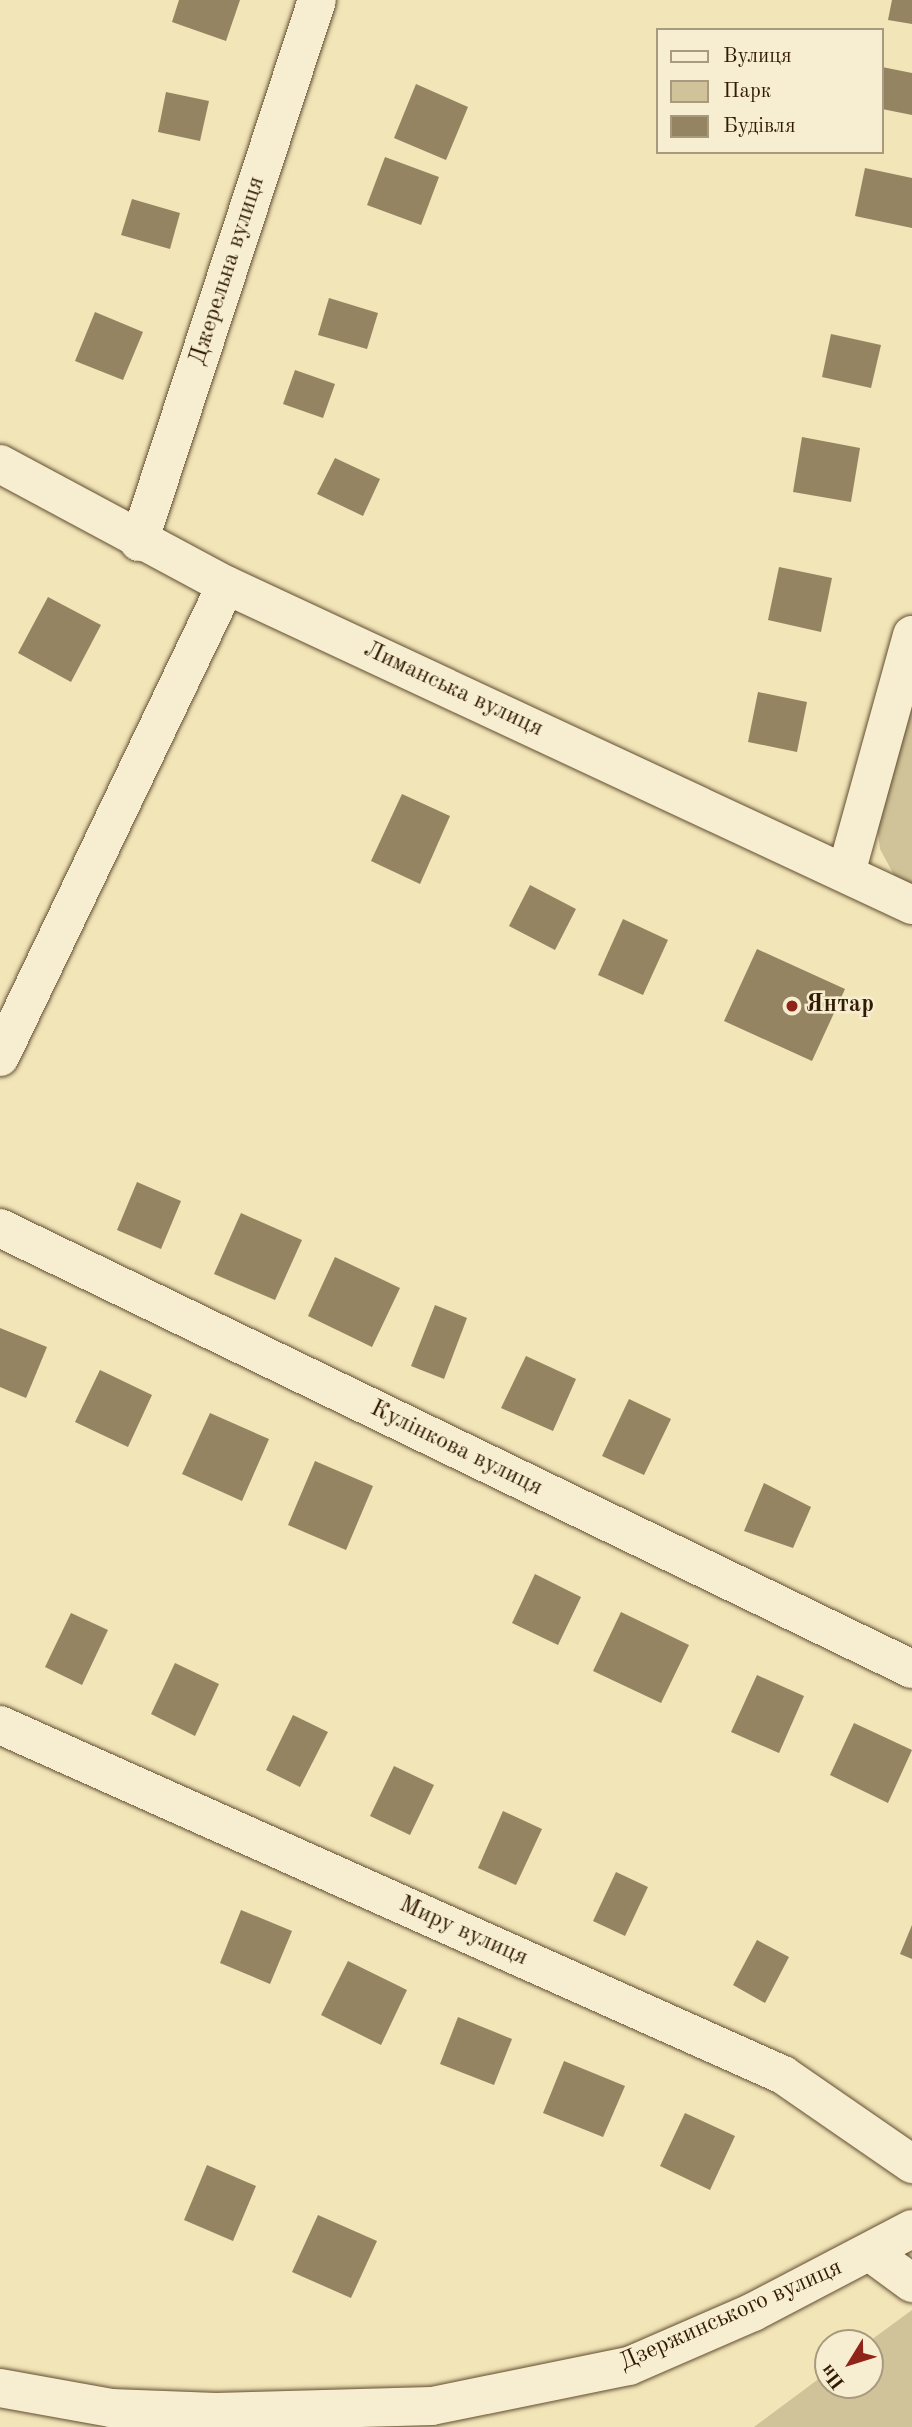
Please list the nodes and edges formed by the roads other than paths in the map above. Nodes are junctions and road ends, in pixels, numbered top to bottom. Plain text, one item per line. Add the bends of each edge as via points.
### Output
1 (317, 0) edge
2 (0, 464) edge
3 (139, 542) junction
4 (226, 585) junction
5 (912, 635) edge
6 (846, 873) junction
7 (912, 905) edge
8 (0, 1057) edge
9 (0, 1228) edge
10 (912, 1669) edge
11 (0, 1725) edge
12 (912, 2164) edge
13 (912, 2228) edge
14 (871, 2253) junction
15 (912, 2283) edge
16 (0, 2388) edge

1 - 3 street, Джерельна вулиця
2 - 3 street, Лиманська вулиця
3 - 4 street, Лиманська вулиця
4 - 6 street, Лиманська вулиця
4 - 8 street
5 - 6 street
6 - 7 street, Лиманська вулиця
9 - 10 street, Кулінкова вулиця
11 - 12 street, Миру вулиця via 783,2075
13 - 14 street, Дзержинського вулиця
14 - 15 street
14 - 16 street, Дзержинського вулиця via 629,2366 432,2406 111,2408

